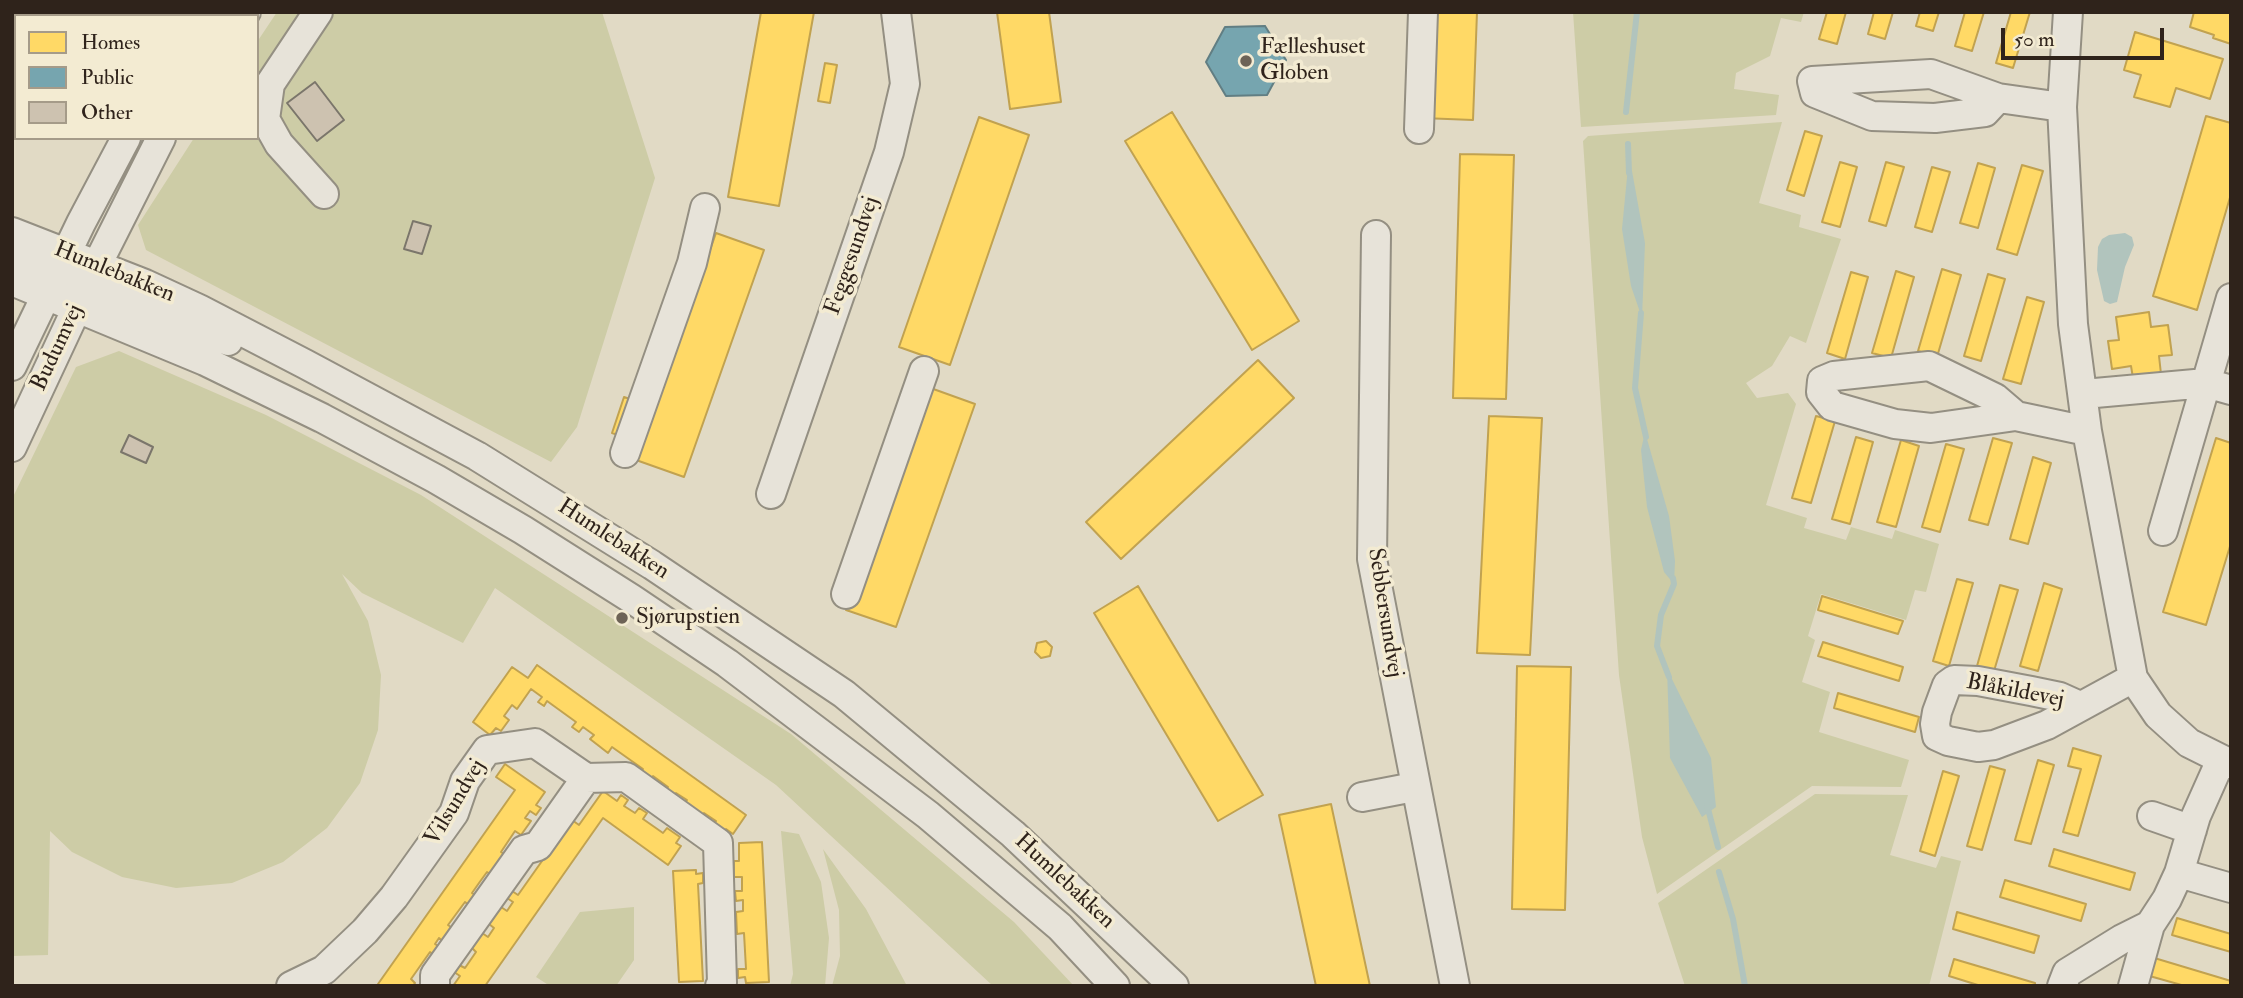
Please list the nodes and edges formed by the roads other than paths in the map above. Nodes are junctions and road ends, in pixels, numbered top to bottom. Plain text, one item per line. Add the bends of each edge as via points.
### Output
1 (318, 12) edge
2 (896, 12) edge
3 (1423, 12) edge
4 (2068, 12) edge
5 (1998, 98) junction
6 (2062, 107) junction
7 (1409, 120) dead end
8 (125, 140) edge
9 (161, 140) edge
10 (324, 194) dead end
11 (705, 208) dead end
12 (12, 232) edge
13 (1376, 235) dead end
14 (12, 257) edge
15 (63, 261) junction
16 (12, 281) edge
17 (86, 286) junction
18 (47, 295) junction
19 (2231, 298) edge
20 (12, 366) edge
21 (923, 371) dead end
22 (2219, 387) edge
23 (2084, 394) junction
24 (2016, 416) junction
25 (2087, 431) junction
26 (12, 447) edge
27 (625, 453) dead end
28 (771, 494) dead end
29 (2163, 531) dead end
30 (846, 594) dead end
31 (2133, 678) junction
32 (2080, 706) dead end
33 (2226, 762) edge
34 (586, 778) junction
35 (1414, 787) junction
36 (1362, 797) dead end
37 (2152, 816) dead end
38 (2192, 830) junction
39 (2179, 873) junction
40 (2231, 888) edge
41 (2150, 925) junction
42 (330, 978) edge
43 (291, 986) edge
44 (435, 986) edge
45 (720, 986) edge
46 (1115, 986) edge
47 (1174, 986) edge
48 (1454, 986) edge
49 (2062, 986) edge
50 (2133, 986) edge

1 - 10 street via 270,84 265,119 279,144
2 - 28 street, Feggesundvej via 905,84 889,152
3 - 7 street via 1421,88
4 - 6 street
5 - 5 street via 1931,74 1812,81 1815,93 1872,116 1935,118 1985,112
5 - 6 street
6 - 23 street via 2073,324
8 - 15 street, Budumvej
9 - 17 street, Budumvej
11 - 27 street via 692,263
12 - 15 street, Humlebakken
13 - 35 street, Sebbersundvej via 1372,559
14 - 15 street
15 - 17 street, Humlebakken
15 - 18 street, Budumvej
16 - 18 street, Humlebakken
17 - 18 street, Humlebakken
17 - 26 street, Budumvej
17 - 46 street, Humlebakken via 205,361 458,492 727,663 928,815 1060,927
17 - 47 street, Humlebakken via 356,391 477,456 652,565 844,694 1013,834
18 - 20 street, Budumvej
19 - 22 street
21 - 30 street
22 - 23 street
22 - 29 street
23 - 25 street
24 - 24 street via 1995,398 1929,366 1822,381 1821,392 1832,405 1895,424 1931,428
24 - 25 street
25 - 31 street
31 - 32 street, Blåkildevej
31 - 33 street via 2158,715 2189,743
33 - 38 street
34 - 42 street, Vilsundvej via 535,743 487,750 465,781 454,813
34 - 44 street via 538,846 524,850 435,975
34 - 45 street via 626,776 718,843
35 - 36 street
35 - 48 street, Sebbersundvej
37 - 38 street
38 - 39 street
39 - 40 street
39 - 41 street
41 - 49 street via 2067,973
41 - 50 street
42 - 43 street, Vilsundvej

